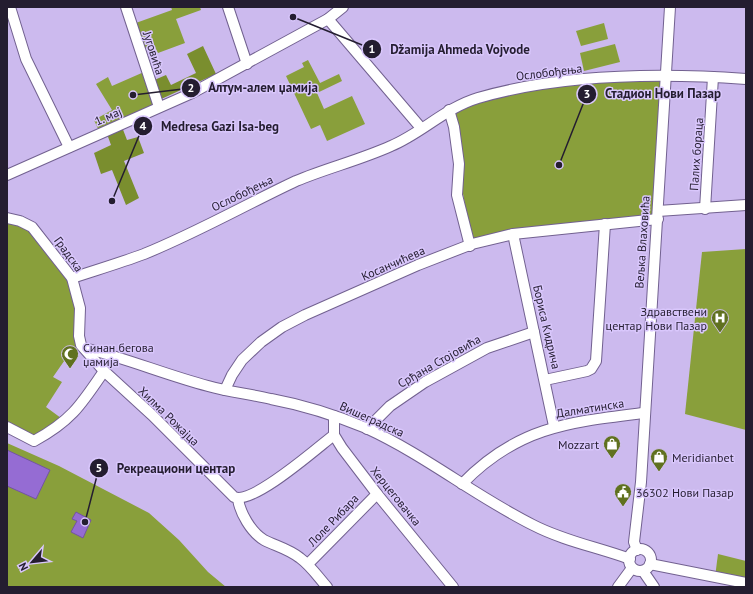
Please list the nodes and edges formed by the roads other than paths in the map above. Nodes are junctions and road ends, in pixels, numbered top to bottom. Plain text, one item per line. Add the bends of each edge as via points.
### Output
1 (10, 7) edge
2 (126, 7) edge
3 (228, 7) edge
4 (343, 7) edge
5 (670, 7) edge
6 (328, 19) junction
7 (247, 64) junction
8 (713, 76) junction
9 (665, 77) junction
10 (746, 78) edge
11 (159, 107) junction
12 (448, 110) junction
13 (421, 128) junction
14 (69, 147) junction
15 (7, 175) edge
16 (746, 205) edge
17 (706, 209) junction
18 (658, 215) junction
19 (7, 218) edge
20 (605, 224) junction
21 (513, 234) junction
22 (470, 246) junction
23 (72, 278) junction
24 (534, 332) junction
25 (84, 348) junction
26 (104, 371) junction
27 (545, 380) junction
28 (225, 390) junction
29 (644, 413) junction
30 (334, 416) junction
31 (554, 426) junction
32 (7, 427) edge
33 (367, 429) junction
34 (334, 435) junction
35 (462, 484) junction
36 (377, 494) junction
37 (238, 499) junction
38 (637, 550) junction
39 (631, 563) junction
40 (308, 564) junction
41 (647, 568) junction
42 (746, 583) edge
43 (327, 587) edge
44 (453, 587) edge
45 (618, 587) edge
46 (654, 587) edge

1 - 14 street via 26,60
2 - 11 street, Југовића
3 - 7 street
4 - 6 street, 1. мај
5 - 9 street, Вељка Влаховића
6 - 7 street, 1. мај
6 - 13 street
7 - 11 street, 1. мај
8 - 9 street
8 - 10 street
8 - 17 street, Палих бораца
9 - 12 street, Ослобођења via 559,82 478,98
9 - 18 street, Вељка Влаховића
11 - 14 street, 1. мај
12 - 13 street, Ослобођења
12 - 22 street via 454,127 459,164 457,195
13 - 23 street, Ослобођења via 392,146 297,181 169,243
14 - 15 street, 1. мај
16 - 17 street, Косанчићева
17 - 18 street, Косанчићева
18 - 20 street, Косанчићева
18 - 29 street, Вељка Влаховића
19 - 23 street, Градска via 32,227
20 - 21 street, Косанчићева
20 - 27 street via 596,361 587,371
21 - 22 street, Косанчићева
21 - 24 street, Бориса Кидрича
22 - 28 street, Косанчићева via 407,270 282,327 242,360
23 - 25 street, Градска via 80,308 79,341
24 - 27 street, Бориса Кидрича
24 - 33 street, Срђана Стојовића via 487,348 425,382 390,406
25 - 26 street, Хилма Рожајца
25 - 28 street, Вишеградска
26 - 32 street via 79,407 62,424 34,441
26 - 37 street, Хилма Рожајца
27 - 31 street, Бориса Кидрича
28 - 30 street, Вишеградска via 286,402
29 - 31 street, Далматинска
29 - 38 street, Вељка Влаховића via 634,542
30 - 33 street, Вишеградска
30 - 34 street
31 - 35 street, Далматинска via 506,448
33 - 35 street, Вишеградска via 413,452
34 - 36 street, Херцеговачка
34 - 37 street via 269,485
35 - 39 street, Вишеградска via 548,533
36 - 40 street, Лоле Рибара
36 - 44 street, Херцеговачка
37 - 40 street, Хилма Рожајца via 242,512 256,534 294,553
38 - 39 street via 633,552
38 - 41 street via 648,553 650,557
39 - 41 street via 639,571
39 - 45 street
40 - 43 street, Хилма Рожајца
41 - 42 street
41 - 46 street

